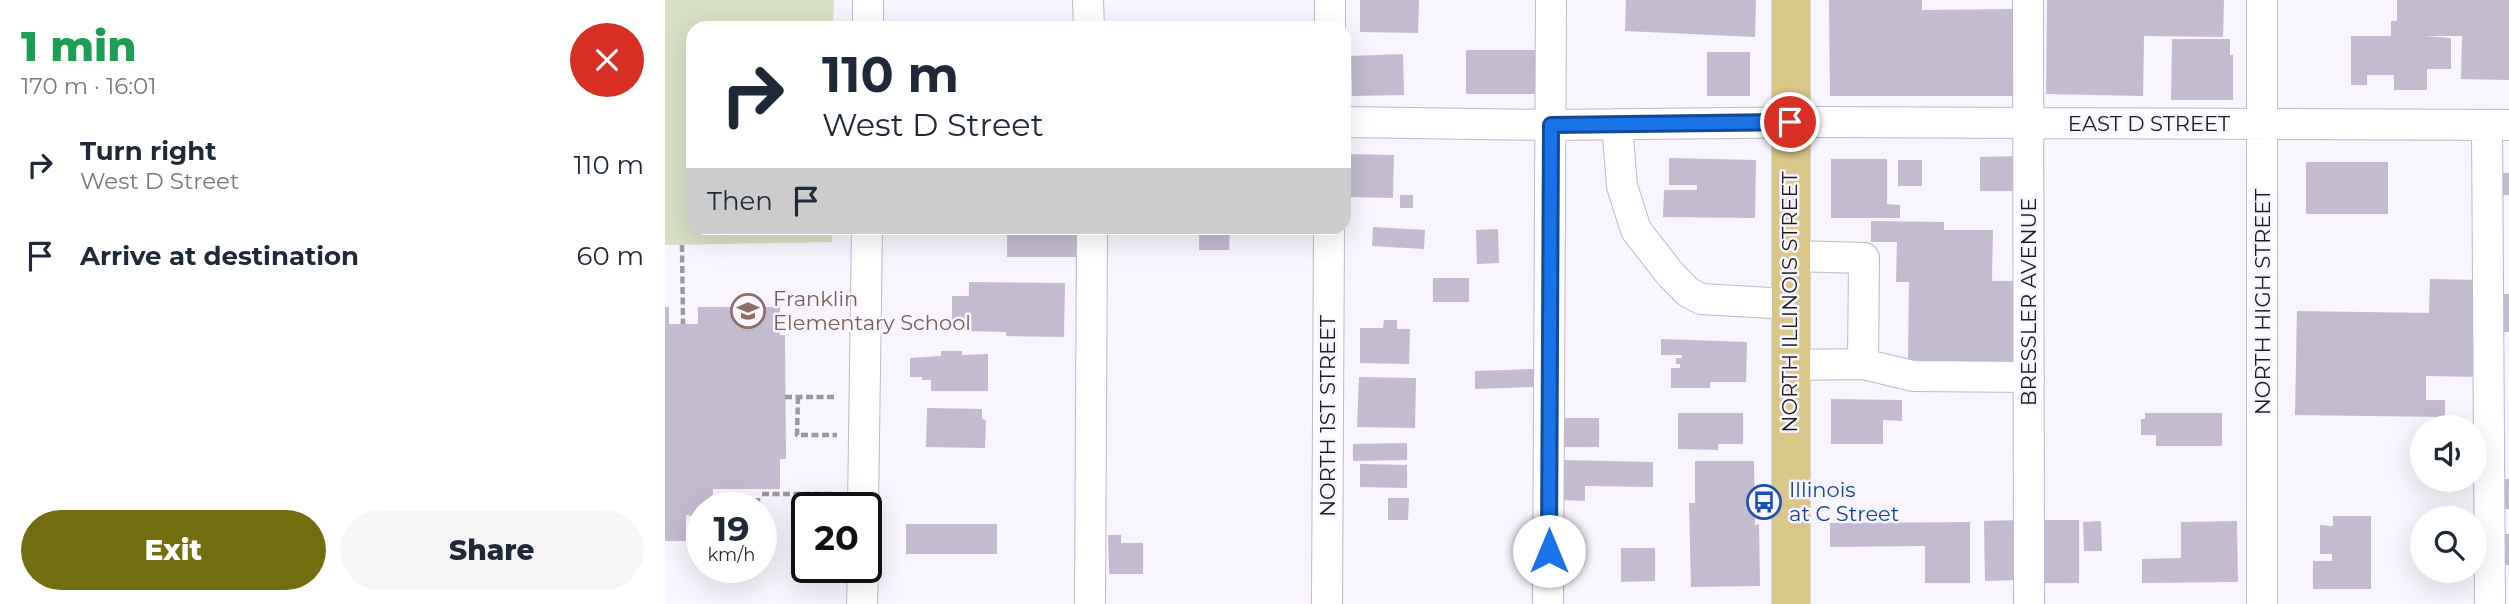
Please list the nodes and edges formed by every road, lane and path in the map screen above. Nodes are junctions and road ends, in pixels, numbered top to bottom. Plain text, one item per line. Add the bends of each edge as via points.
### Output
1 (868, 0) edge
2 (1088, 0) edge
3 (1330, 0) edge
4 (1551, 0) edge
5 (1791, 0) edge
6 (2028, 0) edge
7 (2262, 0) edge
8 (868, 21) edge
9 (1089, 21) edge
10 (1330, 21) edge
11 (1351, 122) edge
12 (1790, 122) junction
13 (2028, 123) junction
14 (1617, 124) junction
15 (2263, 124) junction
16 (1551, 125) junction
17 (2498, 125) edge
18 (867, 235) edge
19 (1091, 235) edge
20 (1329, 235) edge
21 (682, 245) dead end
22 (1791, 256) junction
23 (1790, 304) junction
24 (683, 324) dead end
25 (1863, 364) junction
26 (1791, 365) junction
27 (2029, 377) junction
28 (785, 397) dead end
29 (798, 397) junction
30 (836, 397) dead end
31 (837, 435) dead end
32 (863, 492) edge
33 (863, 583) edge
34 (862, 604) edge
35 (1090, 604) edge
36 (1327, 604) edge
37 (1548, 604) edge
38 (1791, 604) edge
39 (2029, 604) edge
40 (2262, 604) edge
41 (2490, 604) edge

1 - 8 street
2 - 9 street
3 - 10 street
4 - 16 street
5 - 12 main road, NORTH ILLINOIS STREET
6 - 13 street, BRESSLER AVENUE
7 - 15 street, NORTH HIGH STREET
11 - 16 street, EAST D STREET
12 - 13 street, EAST D STREET
12 - 14 street, EAST D STREET
12 - 22 main road, NORTH ILLINOIS STREET
13 - 15 street, EAST D STREET
13 - 27 street, BRESSLER AVENUE
14 - 16 street, EAST D STREET
14 - 23 street via 1622,187 1636,230 1671,275 1701,299
15 - 17 street, EAST D STREET
15 - 40 street, NORTH HIGH STREET
16 - 37 street
17 - 41 street
18 - 32 street
19 - 35 street
20 - 36 street, NORTH 1ST STREET
21 - 24 path
22 - 23 main road, NORTH ILLINOIS STREET
22 - 25 street via 1864,258
23 - 26 main road, NORTH ILLINOIS STREET
25 - 26 street
25 - 27 street via 1913,376
26 - 38 main road, NORTH ILLINOIS STREET
27 - 39 street, BRESSLER AVENUE
28 - 29 path
29 - 30 path
29 - 31 path via 797,435
33 - 34 street

